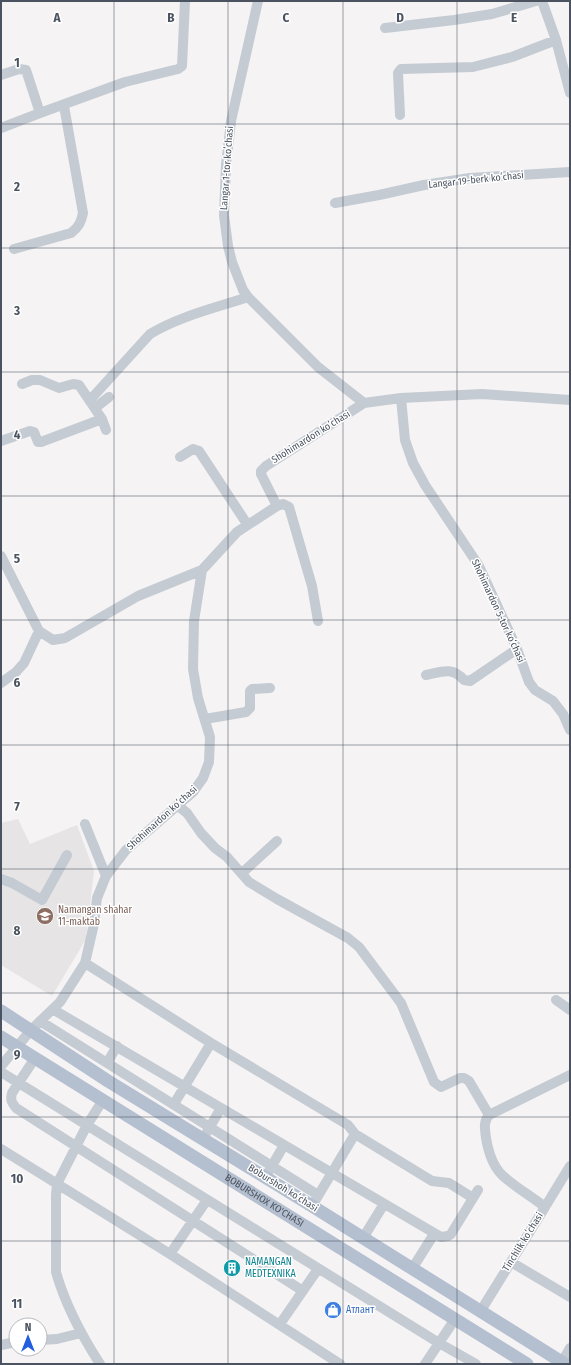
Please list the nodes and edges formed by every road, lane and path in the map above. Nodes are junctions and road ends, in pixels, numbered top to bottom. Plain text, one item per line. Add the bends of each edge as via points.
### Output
1 (185, 1) edge
2 (258, 1) edge
3 (536, 1) edge
4 (542, 1) edge
5 (385, 28) dead end
6 (556, 40) junction
7 (1, 75) edge
8 (570, 93) edge
9 (64, 106) junction
10 (40, 113) junction
11 (400, 114) dead end
12 (1, 128) edge
13 (570, 172) edge
14 (335, 204) dead end
15 (14, 250) dead end
16 (248, 297) junction
17 (22, 384) dead end
18 (109, 397) dead end
19 (400, 398) junction
20 (570, 400) edge
21 (364, 403) junction
22 (93, 404) junction
23 (102, 419) junction
24 (106, 430) dead end
25 (1, 441) edge
26 (180, 457) dead end
27 (277, 506) junction
28 (247, 524) junction
29 (1, 556) edge
30 (202, 570) junction
31 (318, 621) dead end
32 (40, 631) junction
33 (517, 649) junction
34 (426, 674) dead end
35 (1, 683) edge
36 (270, 688) dead end
37 (205, 719) junction
38 (570, 730) edge
39 (177, 805) junction
40 (85, 824) dead end
41 (277, 841) dead end
42 (67, 855) dead end
43 (242, 873) junction
44 (106, 876) junction
45 (1, 879) edge
46 (85, 963) junction
47 (556, 1000) dead end
48 (54, 1010) junction
49 (570, 1010) edge
50 (1, 1011) edge
51 (36, 1025) junction
52 (1, 1037) edge
53 (211, 1043) junction
54 (117, 1046) junction
55 (17, 1047) junction
56 (35, 1058) junction
57 (107, 1063) junction
58 (1, 1066) edge
59 (1, 1072) edge
60 (570, 1075) edge
61 (18, 1083) junction
62 (185, 1086) junction
63 (103, 1100) junction
64 (174, 1104) junction
65 (221, 1108) junction
66 (489, 1115) junction
67 (87, 1125) junction
68 (210, 1127) junction
69 (355, 1134) junction
70 (203, 1139) junction
71 (284, 1145) junction
72 (76, 1146) junction
73 (1, 1150) edge
74 (272, 1166) junction
75 (570, 1166) edge
76 (331, 1173) junction
77 (265, 1177) junction
78 (57, 1184) junction
79 (207, 1200) junction
80 (315, 1200) junction
81 (384, 1204) junction
82 (545, 1207) junction
83 (193, 1221) junction
84 (434, 1234) junction
85 (363, 1238) junction
86 (170, 1254) junction
87 (511, 1262) junction
88 (318, 1269) junction
89 (412, 1269) junction
90 (303, 1291) junction
91 (569, 1295) edge
92 (480, 1312) junction
93 (455, 1319) junction
94 (280, 1324) junction
95 (81, 1332) junction
96 (48, 1340) edge
97 (439, 1344) junction
98 (570, 1348) edge
99 (563, 1363) edge
100 (100, 1364) edge
101 (340, 1364) edge
102 (425, 1364) edge
103 (476, 1364) edge
104 (527, 1364) edge

1 - 9 street via 181,68 125,82
2 - 16 street, Langar 1-tor koʻchasi via 231,121 224,215 232,262
3 - 5 street via 492,14
4 - 6 street
6 - 8 street
6 - 11 street via 512,57 474,67 401,68 398,73
7 - 10 street via 26,70
9 - 10 street
9 - 15 street via 83,213 82,220 79,228 71,233
10 - 12 street
13 - 14 street, Langar 19-berk koʻchasi via 470,178 424,184
16 - 21 street, Langar 1-tor koʻchasi via 318,367
16 - 22 street via 176,321 150,334
17 - 22 street via 40,380 59,388 76,384
18 - 22 street
19 - 20 street, Shohimardon koʻchasi via 482,394
19 - 21 street, Shohimardon koʻchasi
19 - 33 street, Shohimardon 5-tor koʻchasi via 405,440 413,463 479,566
21 - 27 street, Shohimardon koʻchasi via 261,471
22 - 23 street
23 - 24 street
23 - 25 street via 41,442 38,442 34,432 30,431
26 - 28 street via 193,449 199,451
27 - 28 street
27 - 31 street via 283,504 289,507 312,586
28 - 30 street
29 - 32 street
30 - 32 street via 138,596 65,638 53,640
30 - 37 street, Shohimardon koʻchasi via 194,621 193,669
32 - 35 street via 24,663
33 - 34 street via 470,681 464,680 453,671
33 - 38 street, Shohimardon 5-tor koʻchasi via 529,682 535,690 553,701 563,714
36 - 37 street via 250,691 250,708 246,712
37 - 39 street, Shohimardon koʻchasi via 210,737 209,762 203,778 193,792
39 - 43 street via 187,813 215,848
39 - 44 street, Shohimardon koʻchasi via 126,850
40 - 44 street
41 - 43 street
42 - 45 street via 42,900
43 - 66 street via 249,882 260,889 342,934 359,947 401,1003 434,1082 441,1087 460,1078 469,1081
44 - 46 street, Shohimardon koʻchasi via 97,898
46 - 48 street, Shohimardon koʻchasi
46 - 53 street
47 - 49 street
48 - 51 street, Shohimardon koʻchasi
48 - 54 street
50 - 51 main road, Boburshoh koʻchasi
51 - 55 street, Shohimardon koʻchasi
51 - 57 street
51 - 70 main road, Boburshoh koʻchasi via 108,1081
52 - 55 main road, BOBURSHOX KO'CHASI
53 - 62 street
53 - 69 street via 348,1125
54 - 57 street
54 - 62 street
55 - 56 main road, BOBURSHOX KO'CHASI
55 - 58 street
56 - 61 street
56 - 63 main road, BOBURSHOX KO'CHASI
57 - 64 street
59 - 61 street
60 - 66 street
61 - 67 street
61 - 72 street via 11,1099 16,1108
62 - 64 street
62 - 65 street
63 - 67 street
63 - 93 main road, BOBURSHOX KO'CHASI
64 - 68 street
65 - 68 street
65 - 71 street
66 - 82 street, Tinchlik koʻchasi via 485,1120 484,1129 496,1166 502,1174
67 - 72 street
67 - 79 street
68 - 70 street
68 - 74 street
69 - 76 street
69 - 84 street via 432,1181 449,1183 476,1194 451,1234 441,1237
70 - 77 main road, Boburshoh koʻchasi
71 - 74 street
71 - 76 street
72 - 78 street
72 - 83 street
73 - 78 street
74 - 77 street
74 - 80 street
75 - 82 street
76 - 80 street
76 - 81 street
77 - 80 main road, Boburshoh koʻchasi
78 - 86 street
78 - 95 street via 56,1272
79 - 83 street
79 - 88 street
80 - 85 main road, Boburshoh koʻchasi
81 - 84 street
81 - 85 street
82 - 87 street, Tinchlik koʻchasi
83 - 86 street
83 - 90 street
84 - 89 street
85 - 89 main road, Boburshoh koʻchasi
86 - 94 street
87 - 91 street
87 - 92 street, Tinchlik koʻchasi
88 - 90 street
88 - 97 street
89 - 92 main road, Boburshoh koʻchasi
90 - 94 street
92 - 99 main road, Boburshoh koʻchasi
93 - 97 street
93 - 104 main road, BOBURSHOX KO'CHASI
94 - 101 street
95 - 96 street
95 - 100 street
97 - 102 street
97 - 103 street
98 - 99 street

